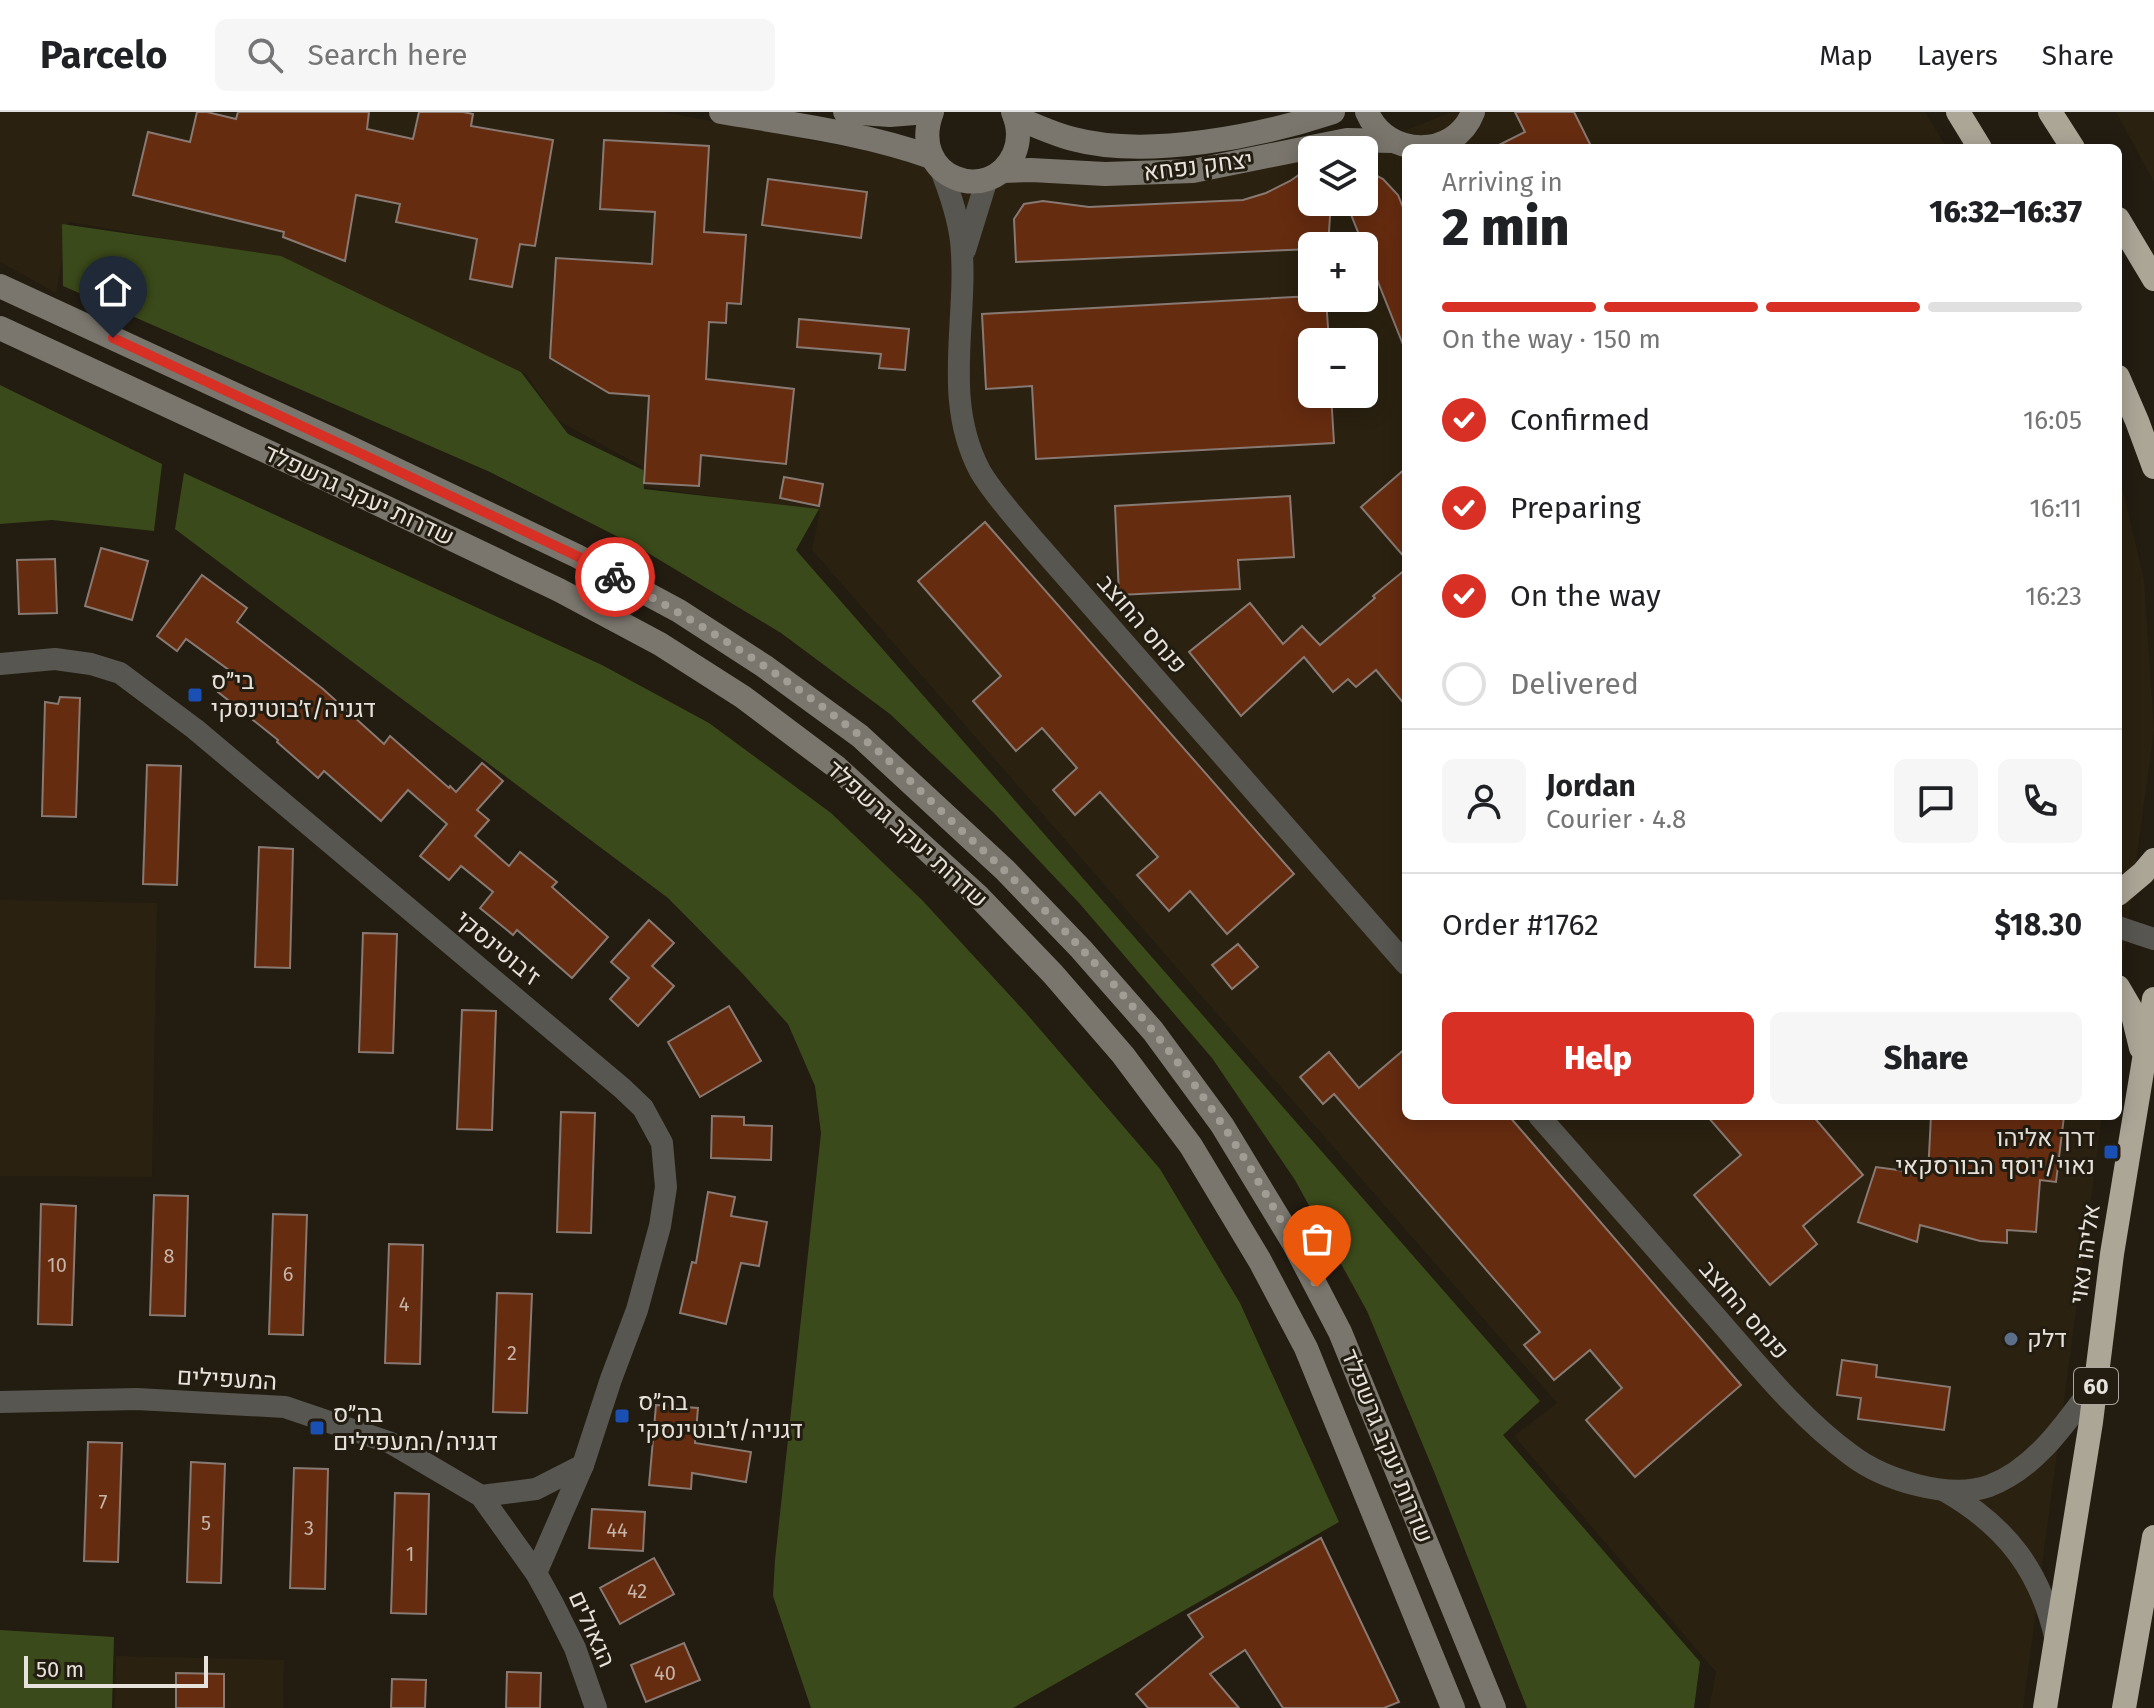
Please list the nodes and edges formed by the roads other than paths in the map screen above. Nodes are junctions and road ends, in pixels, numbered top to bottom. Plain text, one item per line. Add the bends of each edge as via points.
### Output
1 (721, 112) edge
2 (845, 112) edge
3 (929, 112) edge
4 (1333, 112) edge
5 (1367, 112) edge
6 (1958, 112) edge
7 (2050, 112) edge
8 (1014, 115) edge
9 (1468, 124) edge
10 (1402, 144) edge
11 (1440, 144) edge
12 (1978, 144) edge
13 (2070, 144) edge
14 (1402, 145) edge
15 (936, 164) junction
16 (994, 175) junction
17 (2122, 226) edge
18 (961, 267) junction
19 (2154, 279) edge
20 (0, 286) edge
21 (0, 328) edge
22 (2122, 386) edge
23 (2154, 467) edge
24 (0, 664) edge
25 (2154, 860) edge
26 (2122, 891) edge
27 (2122, 928) edge
28 (2154, 939) edge
29 (1402, 959) edge
30 (2122, 994) edge
31 (2154, 999) edge
32 (2144, 1063) junction
33 (1543, 1120) edge
34 (2096, 1382) junction
35 (0, 1402) edge
36 (583, 1465) junction
37 (1944, 1490) junction
38 (481, 1496) junction
39 (2154, 1537) edge
40 (536, 1573) junction
41 (2057, 1646) junction
42 (596, 1708) edge
43 (1453, 1708) edge
44 (1494, 1708) edge
45 (2045, 1708) edge
46 (2124, 1708) edge

1 - 15 main road via 846,134 912,150
2 - 3 main road
3 - 15 main road via 926,142
4 - 8 main road, יצחק נפחא via 1254,132 1148,146 1073,139
5 - 10 main road via 1380,132
6 - 12 highway
7 - 13 highway
8 - 16 main road via 1018,146 1012,160
9 - 11 main road, יצחק נפחא
14 - 16 main road, יצחק נפחא via 1334,142 1193,171 1031,170
15 - 16 main road, יצחק נפחא via 968,181
15 - 18 street, פנחס החוצב via 953,202
16 - 18 street, פנחס החוצב
17 - 19 highway
18 - 29 street, פנחס החוצב via 960,406 980,470 1033,539
20 - 44 main road, שדרות יעקב גרשפלד via 577,556 679,611 860,736 1005,870 1153,1031 1222,1125 1293,1242 1340,1332
21 - 43 main road, שדרות יעקב גרשפלד via 559,590 660,644 835,766 979,897 1123,1055 1191,1146 1260,1261 1306,1348
22 - 23 highway
24 - 36 street, ז'בוטינסקי via 55,659 120,673 362,867 643,1108 662,1143 662,1213 637,1310
25 - 26 highway
27 - 28 street
30 - 32 highway via 2132,1011
31 - 32 highway, אליהו נאוי / 60
32 - 34 highway, אליהו נאוי / 60
33 - 37 street, פנחס החוצב via 1822,1432 1874,1469
34 - 37 street, פנחס החוצב via 2054,1436 2018,1469 1987,1487
34 - 41 highway, אליהו נאוי / 60
35 - 38 street, המעפילים via 137,1399 285,1407 391,1443
36 - 38 street via 536,1489
36 - 40 street, ז'בוטינסקי
37 - 41 street, פנחס החוצב via 1981,1514 2017,1551 2043,1598
38 - 40 street, המעפילים
39 - 46 highway
40 - 42 street, הגאולים via 575,1648
41 - 45 highway, אליהו נאוי / 60

